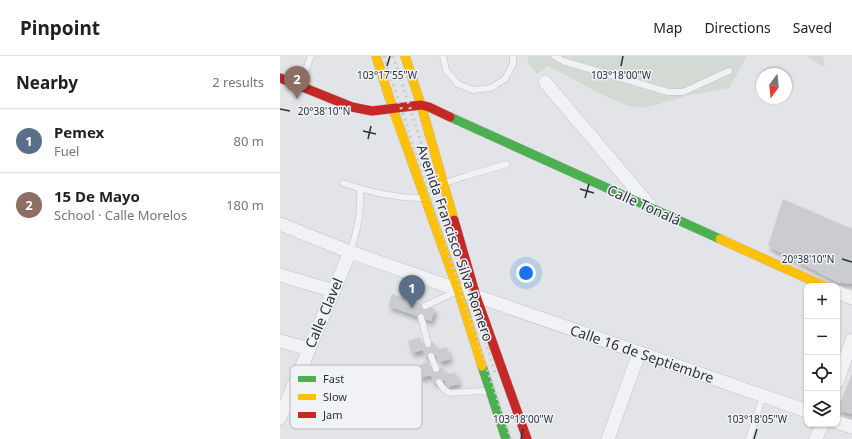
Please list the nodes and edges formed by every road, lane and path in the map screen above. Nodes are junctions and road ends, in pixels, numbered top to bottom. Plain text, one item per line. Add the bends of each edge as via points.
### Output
1 (311, 56) edge
2 (376, 56) edge
3 (443, 56) edge
4 (513, 56) edge
5 (554, 56) edge
6 (408, 57) edge
7 (729, 71) dead end
8 (280, 78) edge
9 (545, 82) dead end
10 (300, 86) junction
11 (421, 105) junction
12 (393, 109) junction
13 (507, 164) dead end
14 (343, 183) dead end
15 (444, 183) junction
16 (360, 189) junction
17 (425, 198) junction
18 (652, 208) junction
19 (280, 224) edge
20 (350, 252) junction
21 (280, 275) edge
22 (817, 283) edge
23 (458, 290) junction
24 (334, 291) junction
25 (840, 293) edge
26 (476, 296) junction
27 (852, 298) edge
28 (425, 306) dead end
29 (421, 317) dead end
30 (852, 340) edge
31 (280, 341) edge
32 (428, 344) dead end
33 (309, 349) junction
34 (639, 353) junction
35 (431, 356) dead end
36 (302, 365) edge
37 (436, 369) dead end
38 (840, 374) edge
39 (439, 382) dead end
40 (290, 390) edge
41 (490, 392) junction
42 (763, 396) junction
43 (283, 405) edge
44 (804, 410) edge
45 (280, 418) edge
46 (840, 423) edge
47 (821, 427) edge
48 (852, 427) edge
49 (506, 439) edge
50 (527, 439) edge
51 (608, 439) edge
52 (750, 439) edge
53 (816, 439) edge

1 - 10 lane
2 - 12 main road, Avenida Francisco Silva Romero
3 - 4 lane via 446,70 458,84 473,90 490,88 505,79 513,64
5 - 7 lane via 668,92 683,92
6 - 11 main road, Avenida Francisco Silva Romero
8 - 10 main road
9 - 18 street
10 - 12 main road via 352,107 372,111
11 - 12 main road
11 - 15 main road, Avenida Francisco Silva Romero
11 - 18 main road, Calle Tonalá
12 - 17 main road, Avenida Francisco Silva Romero
13 - 15 lane
14 - 16 lane
15 - 26 main road, Avenida Francisco Silva Romero
16 - 17 lane via 399,197
16 - 20 lane via 359,221
17 - 23 main road, Avenida Francisco Silva Romero
18 - 22 main road, Calle Tonalá
19 - 20 street, Calle 16 de Septiembre
20 - 23 street, Calle 16 de Septiembre
20 - 24 street, Calle Clavel
21 - 24 street
23 - 26 street, Calle 16 de Septiembre
23 - 28 lane
23 - 41 main road, Avenida Francisco Silva Romero
24 - 33 street, Calle Clavel
25 - 27 street
26 - 34 street, Calle 16 de Septiembre
26 - 50 main road, Avenida Francisco Silva Romero
29 - 32 lane
30 - 38 street
31 - 33 street
33 - 36 street, Calle Clavel
34 - 42 street, Calle 16 de Septiembre
34 - 51 street
35 - 37 lane
39 - 41 lane via 444,390 450,393
40 - 43 street, Calle Clavel
41 - 49 main road, Avenida Francisco Silva Romero
42 - 44 street, Calle 16 de Septiembre
42 - 52 lane
43 - 45 street, Calle Clavel
46 - 48 street
47 - 53 street

